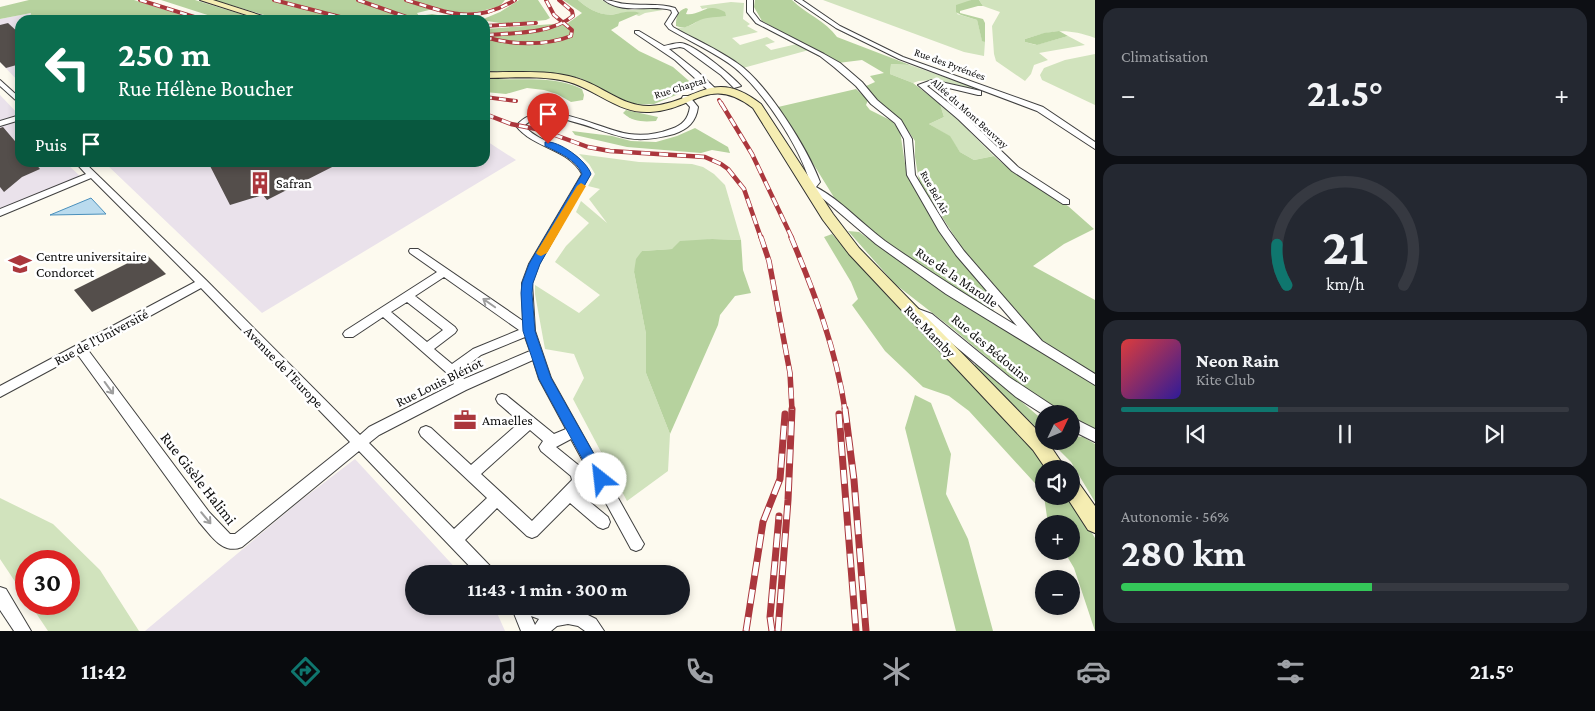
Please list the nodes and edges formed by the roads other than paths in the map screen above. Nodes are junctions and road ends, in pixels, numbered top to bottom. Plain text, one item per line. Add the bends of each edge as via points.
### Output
1 (204, 0) edge
2 (607, 0) edge
3 (750, 0) edge
4 (798, 0) edge
5 (254, 15) edge
6 (637, 32) dead end
7 (664, 48) junction
8 (490, 75) edge
9 (0, 82) edge
10 (737, 86) dead end
11 (713, 90) junction
12 (997, 93) junction
13 (15, 97) edge
14 (686, 98) junction
15 (15, 119) edge
16 (0, 124) edge
17 (1095, 146) edge
18 (84, 167) edge
19 (91, 175) junction
20 (811, 188) junction
21 (1066, 202) dead end
22 (0, 213) edge
23 (414, 251) dead end
24 (444, 272) junction
25 (202, 283) junction
26 (406, 296) junction
27 (907, 308) junction
28 (383, 312) junction
29 (529, 331) junction
30 (349, 334) dead end
31 (427, 348) junction
32 (1041, 348) junction
33 (80, 349) junction
34 (536, 353) junction
35 (452, 371) junction
36 (1095, 380) edge
37 (462, 386) junction
38 (0, 392) edge
39 (502, 399) dead end
40 (1038, 405) edge
41 (530, 421) junction
42 (1080, 428) edge
43 (575, 431) junction
44 (426, 432) dead end
45 (1095, 436) edge
46 (553, 441) junction
47 (360, 444) junction
48 (1051, 460) edge
49 (471, 474) junction
50 (569, 493) junction
51 (497, 498) junction
52 (1080, 501) edge
53 (603, 522) dead end
54 (1095, 523) edge
55 (454, 540) junction
56 (636, 544) dead end
57 (479, 565) edge
58 (0, 595) edge
59 (523, 615) edge
60 (548, 615) edge
61 (555, 618) junction
62 (23, 631) edge
63 (529, 631) edge
64 (540, 631) edge
65 (596, 631) edge

1 - 5 street
2 - 20 street via 628,7 658,5 671,8 675,13 668,24 671,28 720,55 750,78 766,95 809,164 815,182
3 - 32 street, Rue Bel Air via 750,12 758,22 837,65 898,122 908,139 912,175 944,231
4 - 12 street, Rue des Pyrénées via 828,22 880,48
6 - 7 street
7 - 10 street via 686,47
7 - 11 street
8 - 14 street, Rue Chaptal via 563,78 582,83 622,105 640,109 660,108
9 - 13 street
11 - 14 street, Rue Chaptal
11 - 20 street, Rue Chaptal via 739,94 757,106
12 - 17 street, Rue des Pyrénées via 1053,116
12 - 21 street, Allée du Mont Beuvray via 983,94 932,82 922,85 1015,169
14 - 29 street via 694,107 691,120 678,130 654,136 628,136 555,116 533,116 522,121 522,129 573,157 586,174 534,264 526,293
15 - 16 street
18 - 19 street, Avenue de l'Europe
19 - 22 street
19 - 25 street, Avenue de l'Europe
20 - 27 street, Rue Mamby via 849,245
20 - 32 street, Rue de la Marolle via 950,291
23 - 24 street
24 - 26 street
29 -> 24 street
25 - 33 street, Rue de l'Université
25 - 47 street, Avenue de l'Europe
26 - 28 street
26 - 31 street via 451,330
27 - 40 street, Rue des Bédouins via 928,317
27 - 48 street, Rue Mamby via 1039,444
28 - 30 street
28 - 31 street
29 - 34 street
29 - 35 street via 477,352
31 - 35 street
32 - 36 street, Rue de la Marolle
33 - 38 street, Rue de l'Université
33 -> 47 street, Rue Gisèle Halimi via 204,517 226,541 237,542
34 - 37 street, Rue Louis Blériot
34 - 43 street via 545,379
35 - 37 street
37 - 47 street, Rue Louis Blériot via 374,431
39 - 41 street
41 - 46 street
41 - 49 street
42 - 45 street
43 - 46 street
43 - 56 street
44 - 49 street
46 - 50 street via 546,447 577,472 580,482
47 - 55 street, Avenue de l'Europe
49 - 51 street
50 - 51 street via 532,531
50 - 53 street
51 - 55 street
52 - 54 street
55 - 57 street, Avenue de l'Europe
58 - 62 street
59 - 63 street
60 - 61 street
61 - 64 street
61 - 65 street via 574,616

